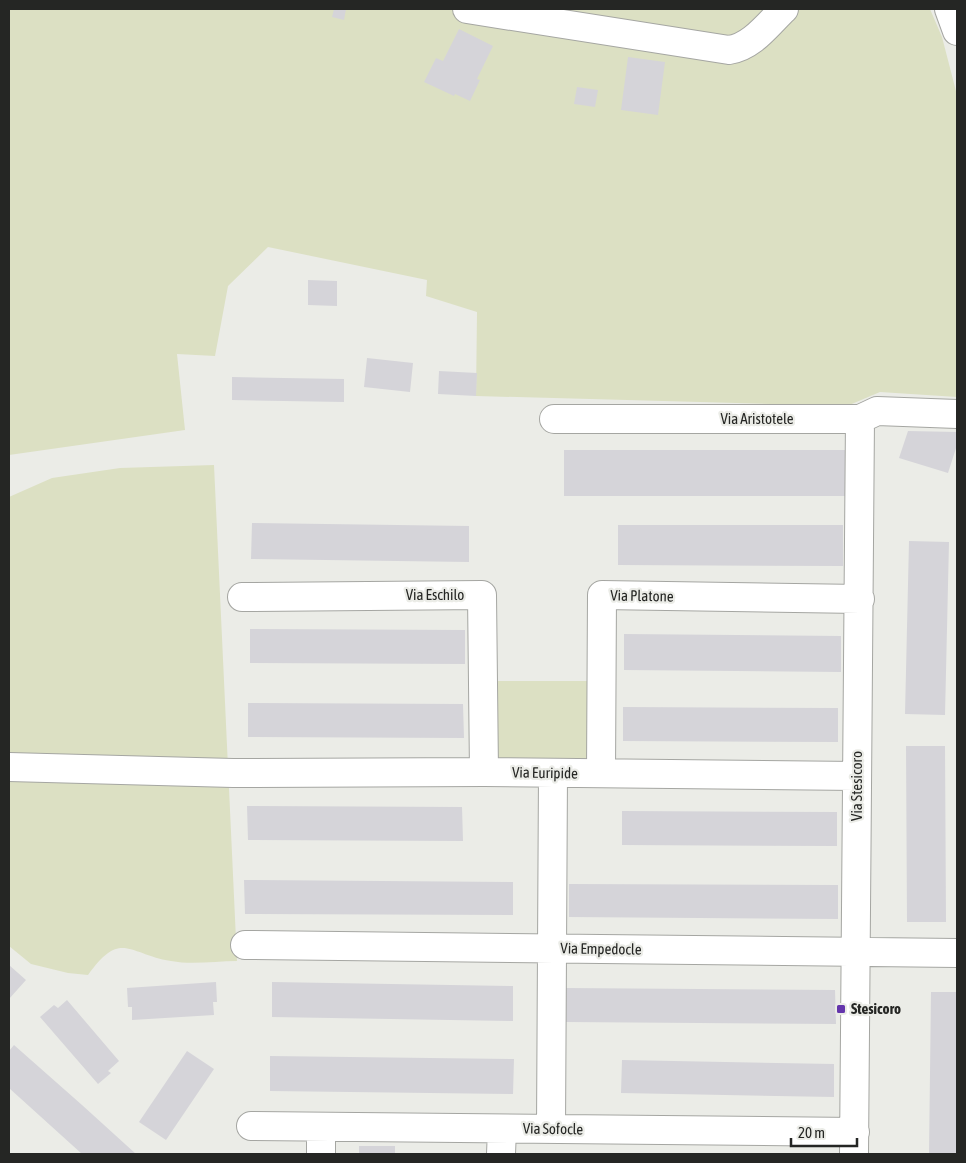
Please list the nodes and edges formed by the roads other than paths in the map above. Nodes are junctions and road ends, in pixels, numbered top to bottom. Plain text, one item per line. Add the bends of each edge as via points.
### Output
1 (467, 9) edge
2 (784, 9) edge
3 (949, 9) edge
4 (957, 31) edge
5 (957, 414) edge
6 (554, 419) dead end
7 (860, 419) junction
8 (242, 597) dead end
9 (860, 599) junction
10 (9, 767) edge
11 (484, 772) junction
12 (553, 773) junction
13 (601, 773) junction
14 (857, 776) junction
15 (245, 945) dead end
16 (552, 949) junction
17 (857, 952) junction
18 (957, 953) edge
19 (251, 1126) dead end
20 (321, 1127) junction
21 (551, 1129) junction
22 (501, 1141) edge
23 (854, 1143) edge
24 (321, 1154) edge

1 - 2 street via 730,50 748,44
3 - 4 street
5 - 7 street, Via Aristotele via 877,411
6 - 7 street, Via Aristotele
7 - 9 street, Via Stesicoro
8 - 11 street, Via Eschilo via 482,595
9 - 13 street, Via Platone via 602,595
9 - 14 street, Via Stesicoro
10 - 11 street, Via Euripide via 233,773
11 - 12 street, Via Euripide
12 - 13 street, Via Euripide
12 - 16 street
13 - 14 street, Via Euripide
14 - 17 street, Via Stesicoro
15 - 16 street, Via Empedocle
16 - 17 street, Via Empedocle
16 - 21 street
17 - 18 street, Via Empedocle
17 - 23 street, Via Stesicoro
19 - 20 street, Via Sofocle
20 - 22 street, Via Sofocle
20 - 24 street
21 - 22 street, Via Sofocle
21 - 23 street, Via Sofocle

